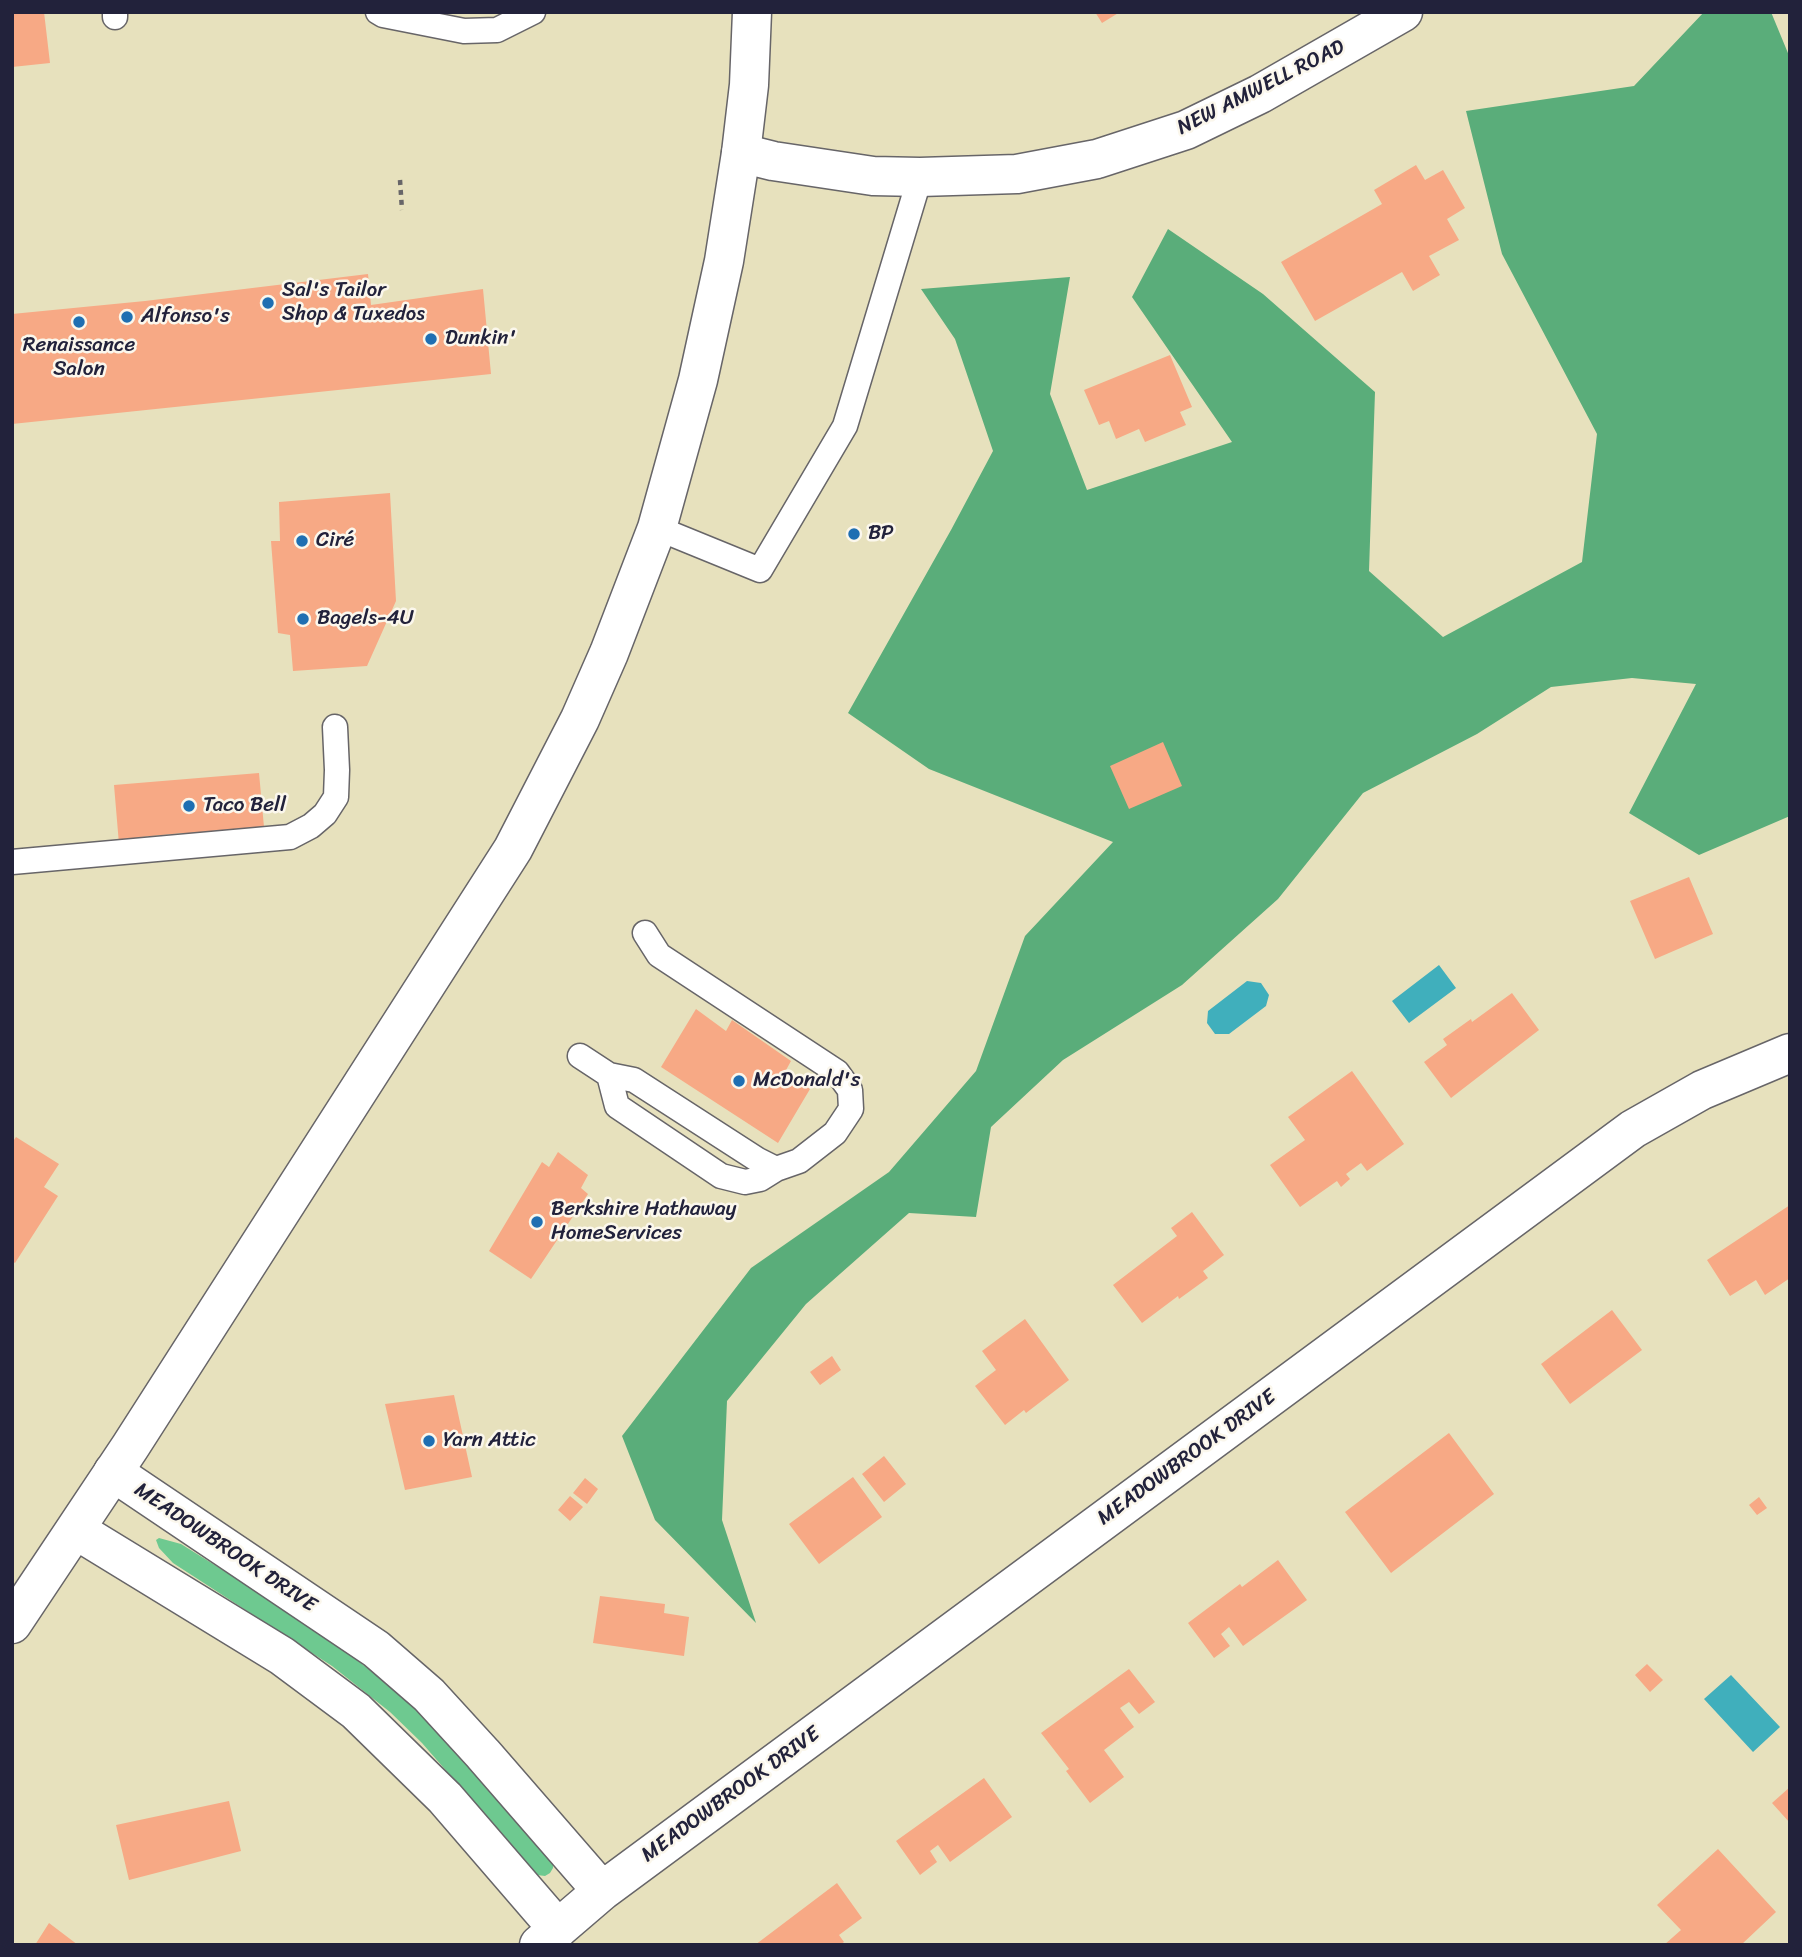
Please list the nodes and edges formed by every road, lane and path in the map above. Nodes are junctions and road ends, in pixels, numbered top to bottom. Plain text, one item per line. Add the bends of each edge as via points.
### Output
1 (378, 12) edge
2 (533, 12) edge
3 (752, 12) edge
4 (1403, 12) edge
5 (741, 153) junction
6 (920, 177) junction
7 (400, 180) dead end
8 (402, 209) dead end
9 (657, 528) junction
10 (335, 727) dead end
11 (12, 862) edge
12 (645, 933) dead end
13 (1790, 1053) edge
14 (580, 1056) dead end
15 (609, 1075) junction
16 (776, 1169) junction
17 (113, 1472) junction
18 (76, 1530) junction
19 (12, 1624) edge
20 (602, 1891) junction
21 (549, 1937) edge

1 - 2 lane via 464,31 497,30
3 - 5 street
4 - 6 street, NEW AMWELL ROAD via 1260,94 1186,130 1097,159 1017,174
5 - 6 street, NEW AMWELL ROAD via 873,176
5 - 9 street via 698,380
6 - 9 lane via 845,426 760,570
7 - 8 path
9 - 17 street via 580,719 513,849
10 - 11 lane via 336,797 325,814 290,838
12 - 16 lane via 659,955 837,1072 850,1090 851,1109 835,1133 799,1161
13 - 20 street, MEADOWBROOK DRIVE via 1702,1090 1633,1129
14 - 15 lane
15 - 16 lane via 634,1080
15 - 16 lane via 617,1106 721,1176 744,1182
17 - 18 street
17 - 20 street, MEADOWBROOK DRIVE via 376,1649 429,1696
18 - 19 street
18 - 21 street, MEADOWBROOK DRIVE via 282,1656 356,1711 444,1798
20 - 21 street, MEADOWBROOK DRIVE

